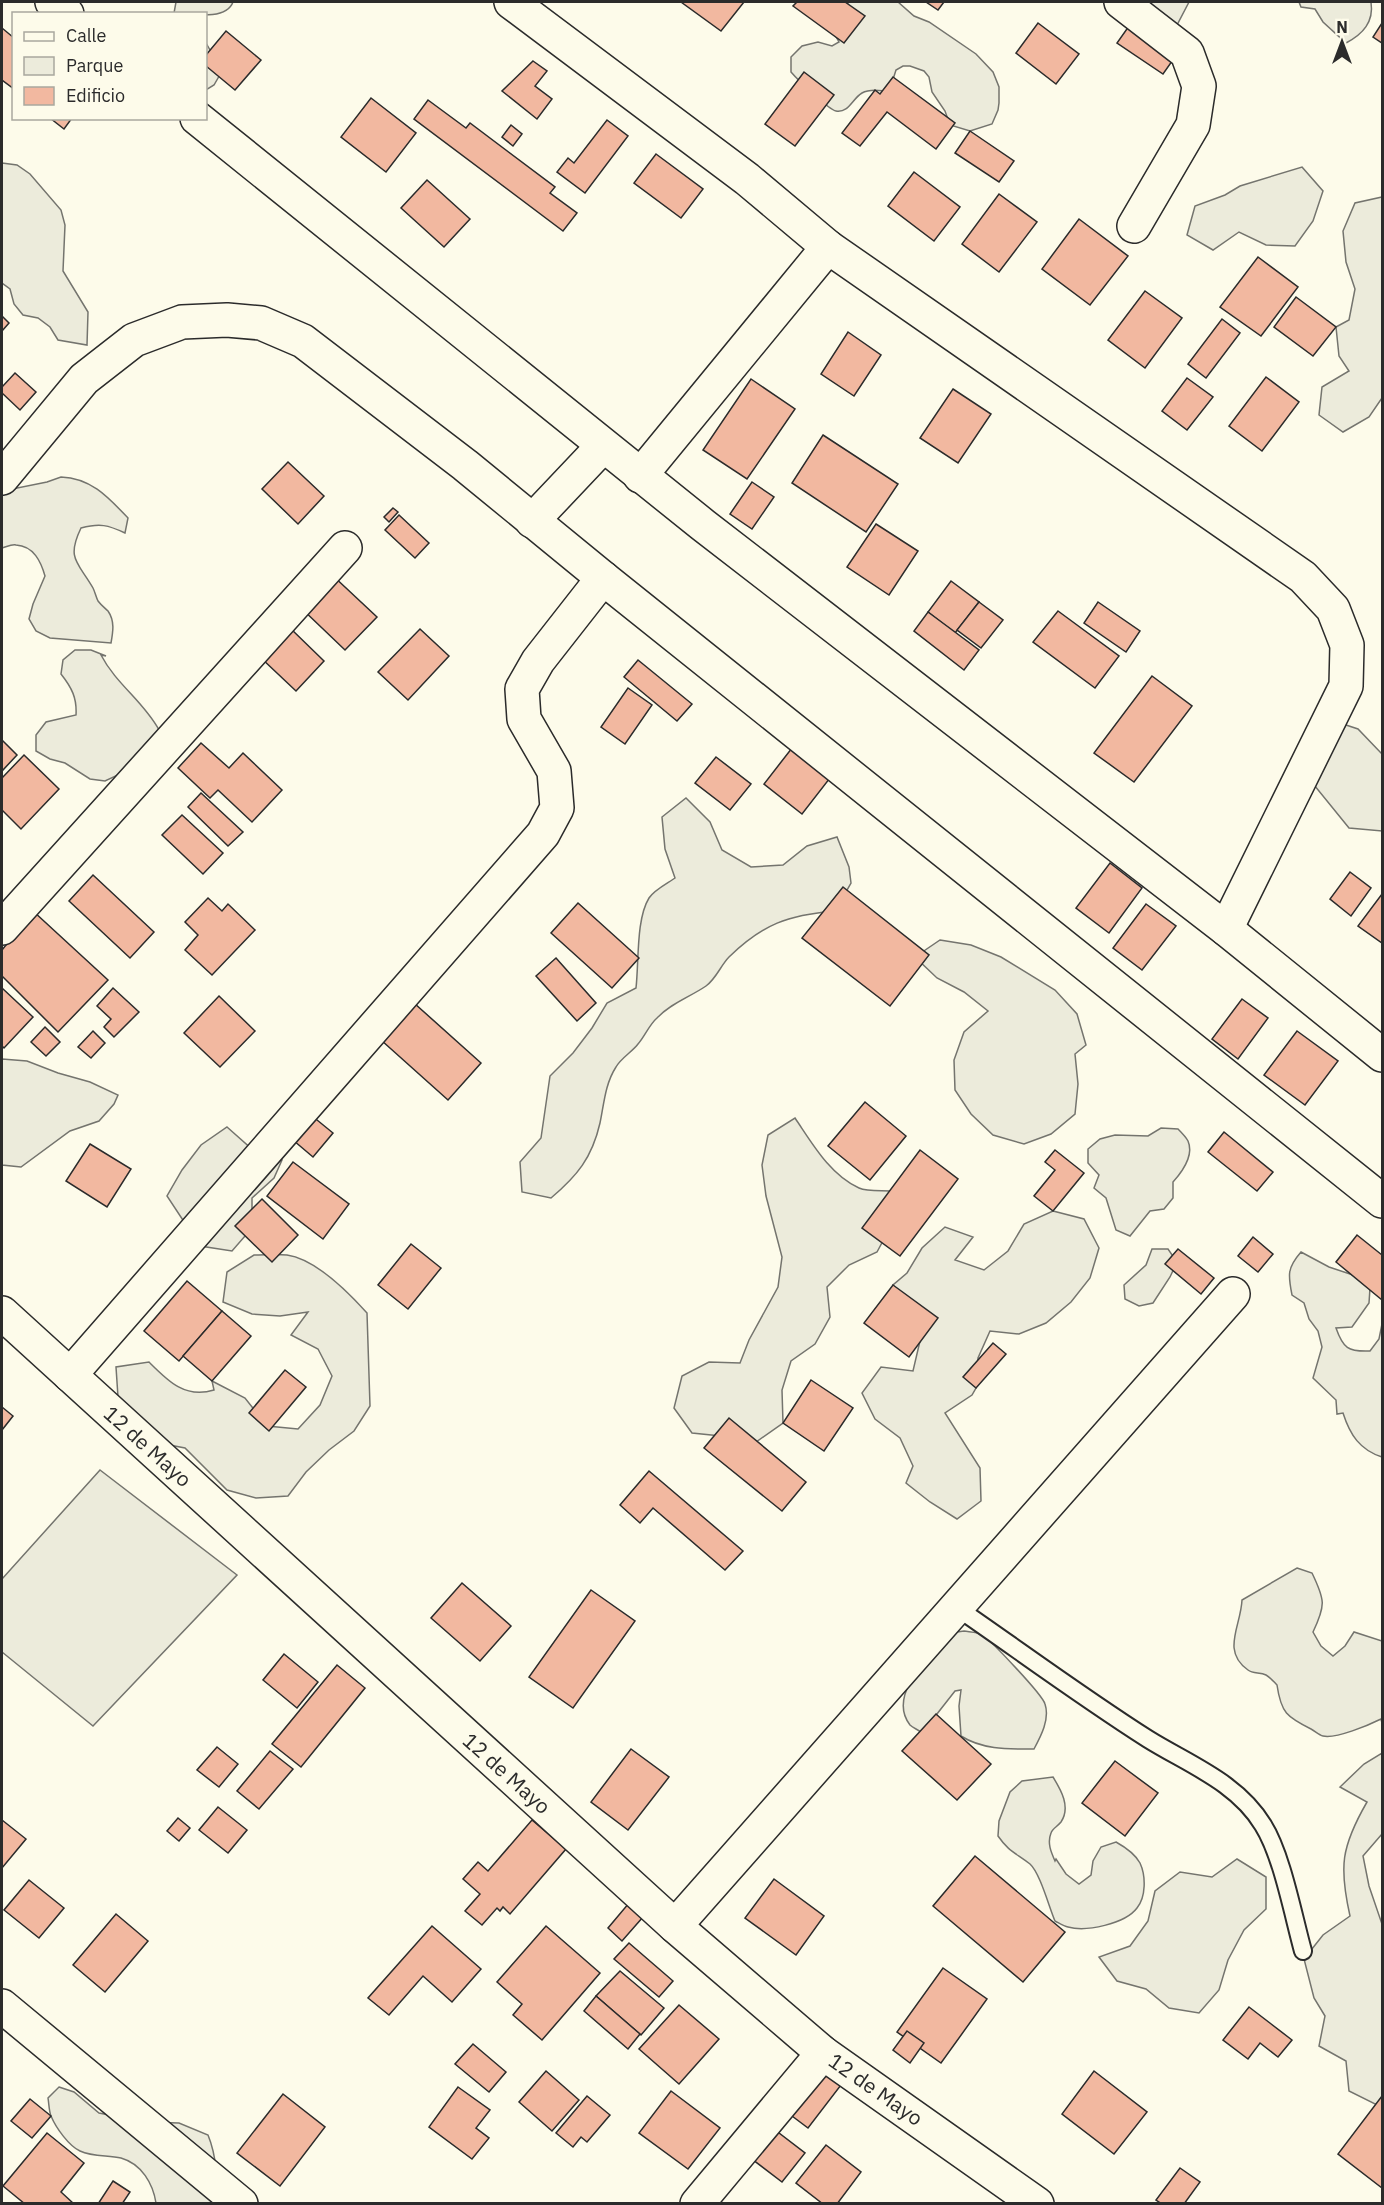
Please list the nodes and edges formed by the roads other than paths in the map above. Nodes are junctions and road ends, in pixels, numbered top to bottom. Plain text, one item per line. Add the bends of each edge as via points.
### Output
1 (52, 2) edge
2 (511, 2) edge
3 (1121, 2) edge
4 (64, 12) edge
5 (199, 120) edge
6 (1134, 226) dead end
7 (828, 247) junction
8 (603, 446) junction
9 (640, 476) junction
10 (2, 478) edge
11 (532, 521) junction
12 (345, 548) dead end
13 (603, 578) junction
14 (2, 928) edge
15 (1226, 929) junction
16 (1383, 1055) edge
17 (1383, 1202) edge
18 (1233, 1294) dead end
19 (2, 1313) edge
20 (70, 1375) junction
21 (956, 1607) junction
22 (675, 1926) junction
23 (1303, 1951) dead end
24 (2, 2006) edge
25 (823, 2053) junction
26 (241, 2204) edge
27 (697, 2204) edge
28 (1037, 2204) edge

1 - 4 street
2 - 7 street via 747,179
3 - 6 street via 1187,53 1199,86 1193,125
5 - 8 street
7 - 9 street
7 - 15 street via 1303,577 1333,609 1347,645 1346,686
8 - 9 street
8 - 11 street
9 - 15 street
10 - 11 street via 84,379 134,340 182,322 227,320 261,323 303,341
11 - 13 street
12 - 14 street
13 - 17 street
13 - 20 street via 538,661 522,689 524,719 554,771 558,808 543,834
15 - 16 street
18 - 21 street
19 - 20 street, 12 de Mayo
20 - 22 street, 12 de Mayo
21 - 22 street
21 - 23 lane via 1148,1739 1221,1781 1244,1802 1263,1825 1275,1850
22 - 25 street, 12 de Mayo
24 - 26 street
25 - 27 street
25 - 28 street, 12 de Mayo

